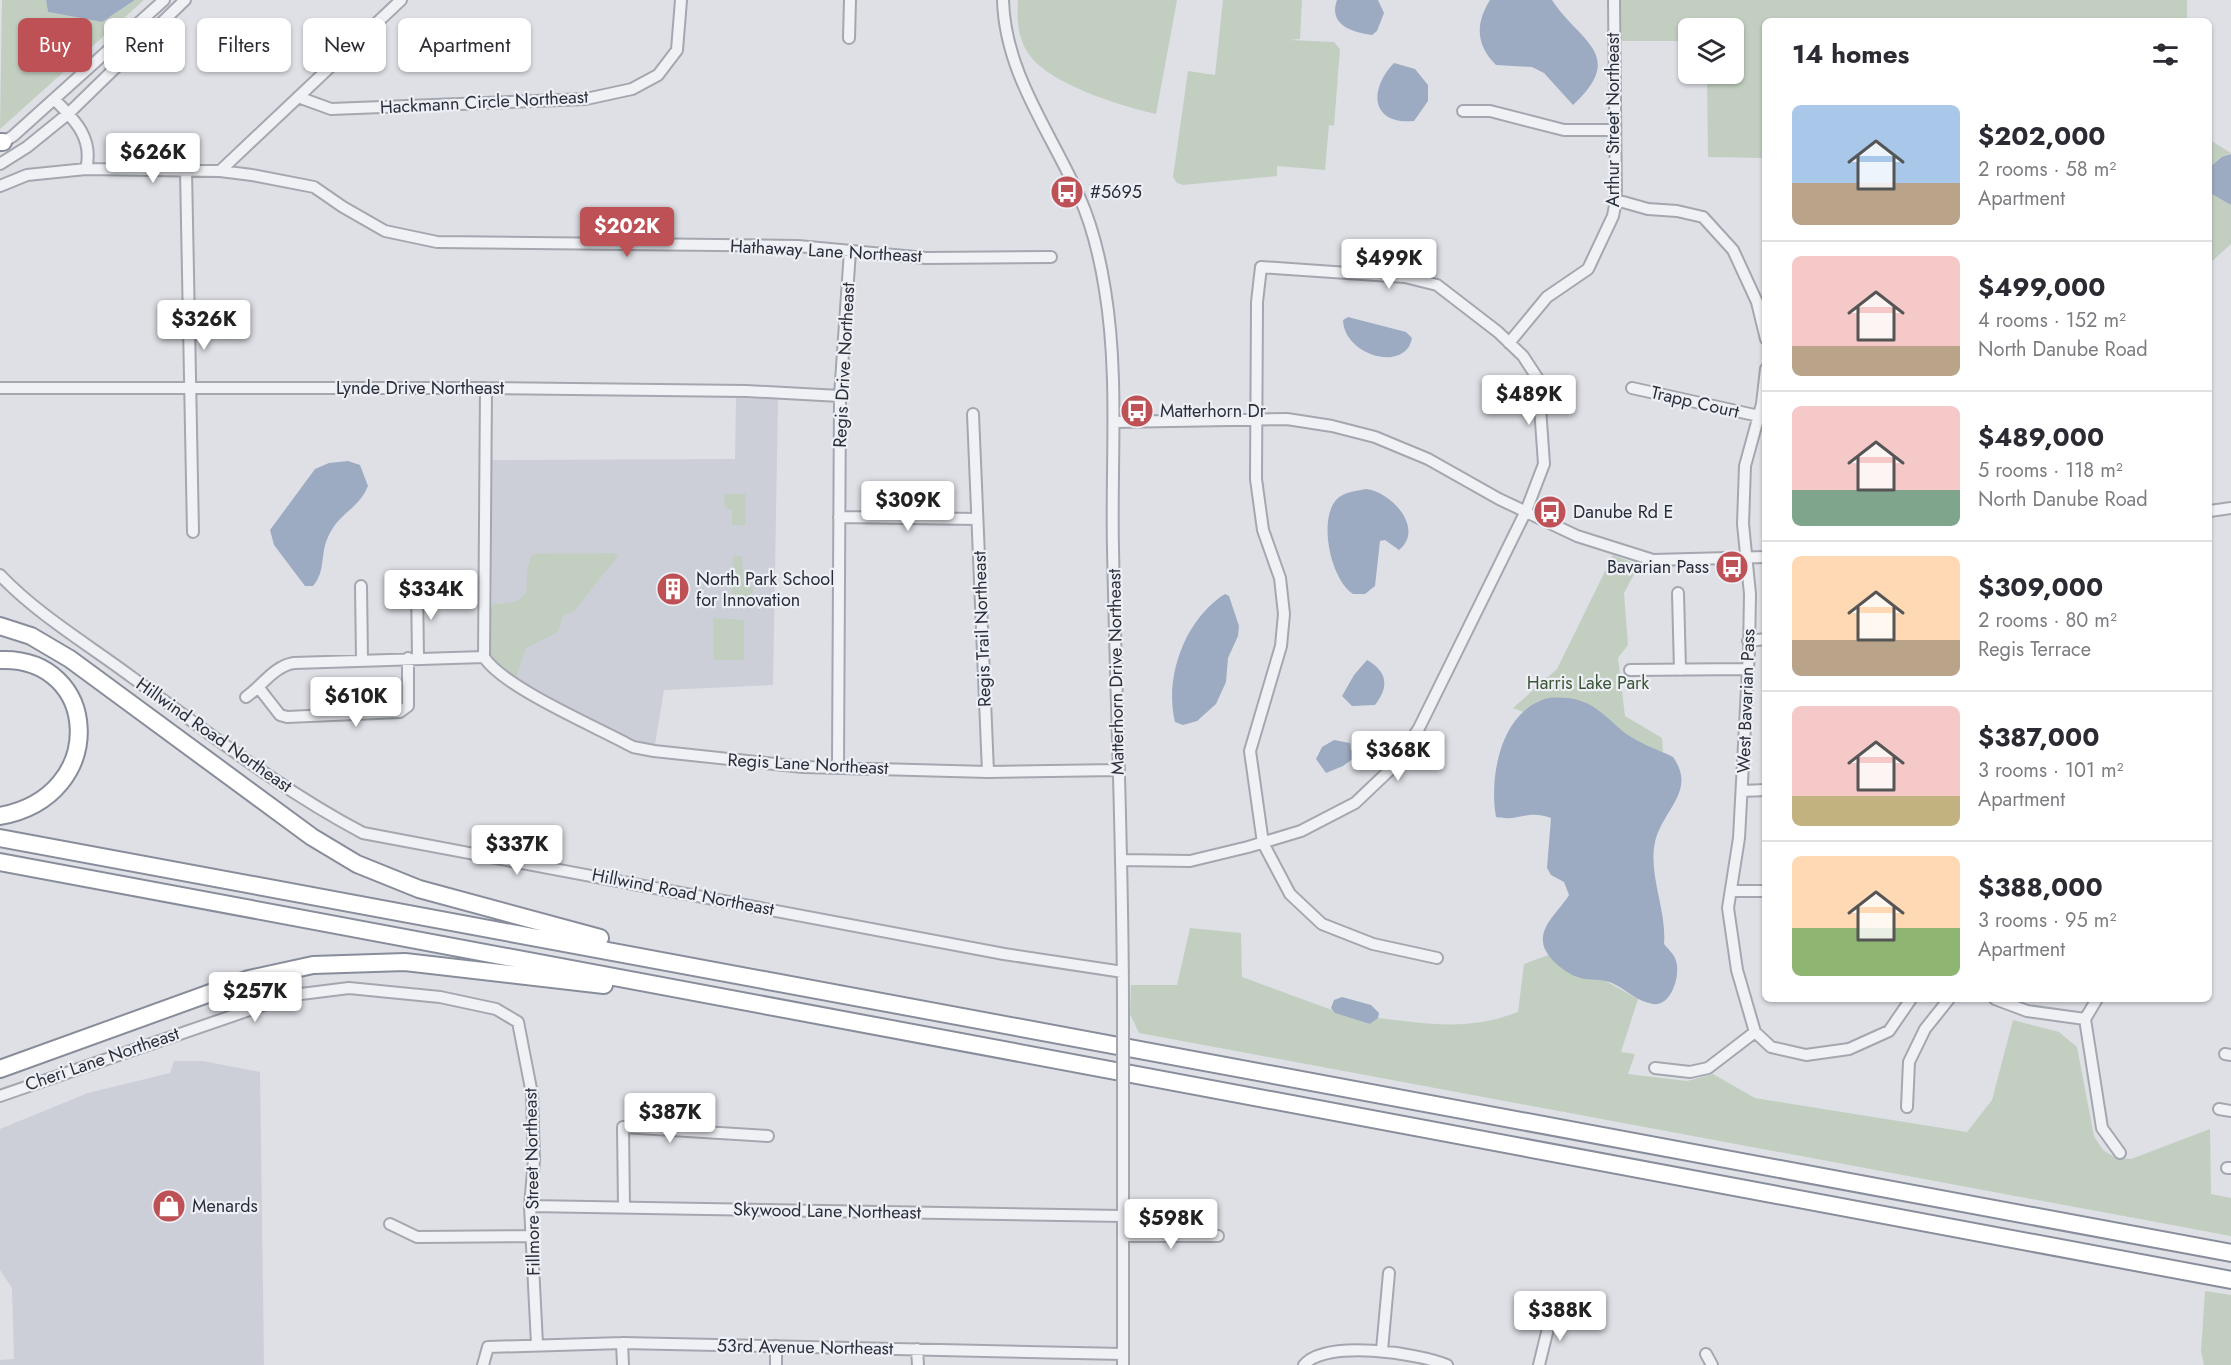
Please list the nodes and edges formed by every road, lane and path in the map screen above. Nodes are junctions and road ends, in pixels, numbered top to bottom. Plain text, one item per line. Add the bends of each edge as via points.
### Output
1 (164, 0) edge
2 (185, 0) edge
3 (401, 0) edge
4 (681, 0) edge
5 (850, 0) edge
6 (1003, 0) edge
7 (1614, 0) edge
8 (849, 38) dead end
9 (298, 97) junction
10 (54, 99) junction
11 (1462, 111) dead end
12 (69, 113) junction
13 (1615, 130) junction
14 (1, 142) edge
15 (0, 164) edge
16 (86, 169) junction
17 (186, 170) junction
18 (220, 171) junction
19 (0, 186) edge
20 (1616, 200) junction
21 (850, 251) junction
22 (1051, 257) dead end
23 (1762, 323) edge
24 (1509, 342) junction
25 (0, 388) edge
26 (191, 388) junction
27 (486, 388) junction
28 (1632, 388) dead end
29 (840, 396) junction
30 (1762, 396) edge
31 (974, 414) dead end
32 (1759, 416) junction
33 (1256, 421) junction
34 (1114, 422) junction
35 (2231, 508) edge
36 (2212, 511) edge
37 (1526, 512) junction
38 (839, 517) junction
39 (977, 519) junction
40 (193, 532) dead end
41 (1762, 556) edge
42 (1746, 557) junction
43 (0, 575) edge
44 (417, 584) dead end
45 (361, 586) dead end
46 (1678, 593) dead end
47 (0, 626) edge
48 (1762, 639) edge
49 (1748, 641) junction
50 (484, 657) junction
51 (413, 658) junction
52 (362, 659) junction
53 (0, 660) edge
54 (1746, 669) junction
55 (1630, 670) dead end
56 (1680, 670) junction
57 (259, 688) junction
58 (246, 697) dead end
59 (838, 766) junction
60 (1118, 771) junction
61 (988, 772) junction
62 (1742, 790) junction
63 (1762, 790) edge
64 (0, 816) edge
65 (0, 838) edge
66 (1263, 843) junction
67 (1122, 860) junction
68 (0, 862) edge
69 (0, 869) edge
70 (141, 888) junction
71 (1731, 891) junction
72 (1762, 891) edge
73 (639, 955) junction
74 (1437, 958) dead end
75 (1123, 972) junction
76 (1909, 1002) edge
77 (1947, 1002) edge
78 (2003, 1002) edge
79 (2095, 1002) edge
80 (2085, 1019) junction
81 (519, 1022) joint
82 (1755, 1032) junction
83 (921, 1034) junction
84 (1655, 1068) dead end
85 (0, 1069) edge
86 (0, 1096) edge
87 (1907, 1107) dead end
88 (2219, 1109) dead end
89 (2231, 1111) edge
90 (768, 1136) dead end
91 (2120, 1153) dead end
92 (530, 1206) junction
93 (624, 1208) junction
94 (1123, 1216) junction
95 (390, 1224) dead end
96 (534, 1236) junction
97 (1123, 1236) junction
98 (1218, 1236) dead end
99 (2231, 1253) edge
100 (1389, 1273) dead end
101 (2231, 1280) edge
102 (1553, 1308) dead end
103 (622, 1343) junction
104 (537, 1344) junction
105 (776, 1346) junction
106 (917, 1349) junction
107 (1382, 1350) junction
108 (1706, 1354) dead end
109 (1123, 1360) edge
110 (483, 1365) edge
111 (622, 1365) edge
112 (776, 1365) edge
113 (918, 1365) edge
114 (1304, 1365) edge
115 (1447, 1365) edge
116 (1539, 1365) edge
117 (1712, 1365) edge

1 - 10 street
2 - 12 street
3 - 9 street
4 - 9 street, Hackmann Circle Northeast via 677,50 658,75 632,89 586,99 331,109
5 - 8 street
6 - 34 street, Matterhorn Drive Northeast via 1012,60 1080,198 1101,264 1111,328
7 - 13 street, Arthur Street Northeast
9 - 18 street
10 - 12 street
10 - 14 street
11 - 13 street via 1490,111 1564,130
12 - 15 street
12 - 16 street via 84,136 89,158
13 - 20 street, Arthur Street Northeast
16 - 17 street, Hathaway Lane Northeast
16 - 19 street via 27,175
17 - 18 street, Hathaway Lane Northeast
17 - 26 street
18 - 21 street, Hathaway Lane Northeast via 314,187 386,231 437,242 798,246
20 - 23 street via 1703,217 1733,250
20 - 24 street, Arthur Street Northeast via 1613,216 1588,269 1547,297
21 - 22 street, Hathaway Lane Northeast via 926,258
21 - 29 street, Regis Drive Northeast
24 - 33 street via 1437,285 1405,277 1261,267
24 - 37 street via 1538,379 1544,432 1544,464
25 - 26 street, Lynde Drive Northeast
26 - 27 street, Lynde Drive Northeast
26 - 40 street
27 - 29 street, Lynde Drive Northeast
27 - 50 street
28 - 32 street, Trapp Court
29 - 38 street, Regis Drive Northeast
30 - 32 street, West Bavarian Pass
31 - 39 street, Regis Trail Northeast
32 - 42 street, West Bavarian Pass via 1745,466
33 - 34 street
33 - 37 street via 1287,419 1375,437 1428,459
33 - 66 street via 1256,479 1263,530 1280,578 1284,614 1281,646 1251,751
34 - 60 street, Matterhorn Drive Northeast
35 - 36 street
37 - 42 street via 1577,536 1653,560
37 - 66 street via 1419,728 1395,765 1355,803 1301,831
38 - 39 street
38 - 59 street, Regis Drive Northeast
39 - 61 street, Regis Trail Northeast
41 - 42 street
42 - 49 street, West Bavarian Pass via 1750,594
43 - 75 street, Hillwind Road Northeast via 208,732 324,813 363,833 1004,954
44 - 51 street
45 - 52 street
46 - 56 street
47 - 73 highway via 31,636 63,654 312,837 357,864 419,889 597,937
48 - 49 street
49 - 54 street, West Bavarian Pass
50 - 51 street
50 - 59 street, Regis Lane Northeast via 491,668 514,684 633,747 755,764
51 - 52 street
51 - 57 street via 408,706 400,712 287,717 280,715
52 - 57 street via 285,664
53 - 64 highway via 24,662 53,677 72,702 79,730 75,759 56,790 40,802
54 - 56 street
54 - 62 street, West Bavarian Pass
55 - 56 street
57 - 58 street
59 - 61 street, Regis Lane Northeast
60 - 61 street, Regis Lane Northeast
60 - 67 street, Matterhorn Drive Northeast
62 - 63 street
62 - 71 street, West Bavarian Pass
65 - 73 highway
66 - 67 street via 1190,861
66 - 74 street via 1290,894 1322,924 1373,944
67 - 75 street, Matterhorn Drive Northeast
68 - 70 highway
69 - 70 highway
70 - 83 highway
71 - 72 street
71 - 82 street, West Bavarian Pass via 1728,908 1737,970
73 - 99 highway
75 - 94 street, Matterhorn Drive Northeast, bridge
76 - 82 street via 1889,1031 1849,1049 1806,1055 1771,1047
77 - 87 street via 1925,1029 1909,1062
78 - 80 street via 2027,1011
79 - 80 street
80 - 91 street via 2102,1128
81 - 86 street, Cheri Lane Northeast via 496,1009 440,997 350,988 293,995
81 - 92 street, Fillmore Street Northeast via 532,1094 534,1160
82 - 84 street via 1708,1068 1690,1072
83 - 85 highway via 515,973 358,961 267,973
83 - 101 highway
88 - 89 street
90 - 93 street via 623,1127
92 - 93 street, Skywood Lane Northeast
92 - 96 street, Fillmore Street Northeast
93 - 94 street, Skywood Lane Northeast
94 - 97 street, Matterhorn Drive Northeast
95 - 96 street via 417,1237
96 - 104 street, Fillmore Street Northeast
97 - 98 street
97 - 109 street, Matterhorn Drive Northeast
100 - 107 street
102 - 116 street
103 - 104 street, 53rd Avenue Northeast
103 - 105 street, 53rd Avenue Northeast
103 - 111 street
104 - 110 street, 53rd Avenue Northeast via 488,1347
105 - 106 street, 53rd Avenue Northeast
105 - 112 street
106 - 109 street, 53rd Avenue Northeast
106 - 113 street
107 - 114 street via 1319,1356
107 - 115 street
108 - 117 street

